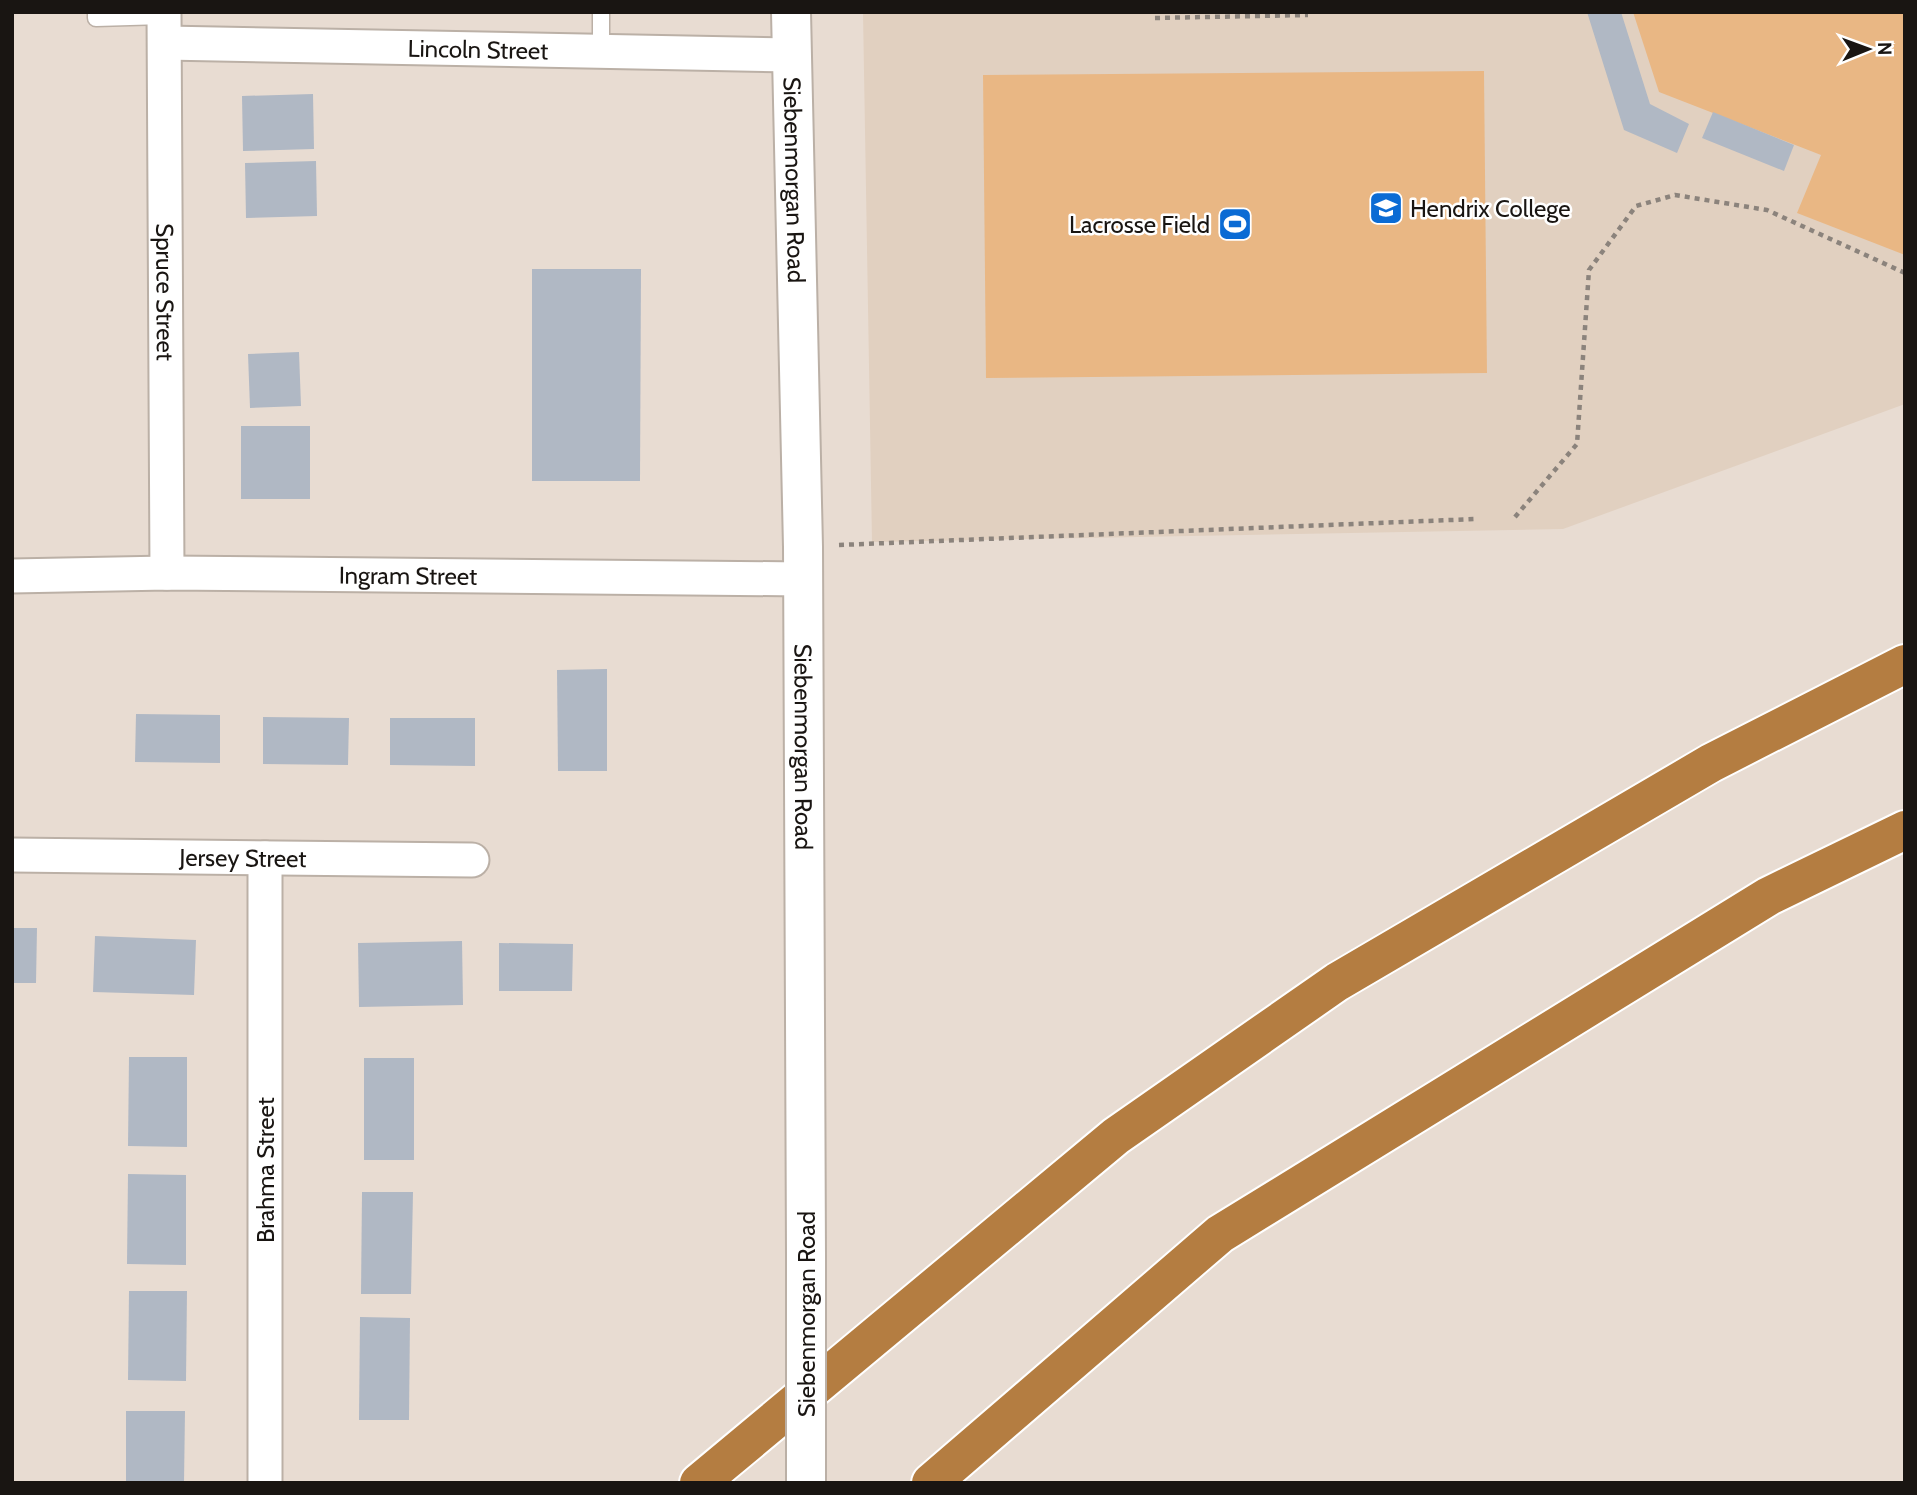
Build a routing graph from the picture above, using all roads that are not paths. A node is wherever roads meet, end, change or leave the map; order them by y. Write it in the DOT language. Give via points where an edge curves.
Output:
graph roads {
  1 [pos="96,12"];
  2 [pos="601,12"];
  3 [pos="791,12"];
  4 [pos="164,24"];
  5 [pos="601,50"];
  6 [pos="791,55"];
  7 [pos="802,563"];
  8 [pos="167,573"];
  9 [pos="12,576"];
  10 [pos="1905,664"];
  11 [pos="1905,830"];
  12 [pos="12,855"];
  13 [pos="265,858"];
  14 [pos="472,860"];
  15 [pos="265,1483"];
  16 [pos="699,1483"];
  17 [pos="806,1483"];
  18 [pos="931,1483"];
  1 -- 4 [label="lane" via="96,18"];
  2 -- 5 [label="lane"];
  3 -- 6 [label="street, Siebenmorgan Road"];
  4 -- 5 [label="street, Lincoln Street"];
  4 -- 8 [label="street, Spruce Street"];
  5 -- 6 [label="street, Lincoln Street"];
  6 -- 7 [label="street, Siebenmorgan Road"];
  7 -- 8 [label="street, Ingram Street"];
  7 -- 17 [label="street, Siebenmorgan Road, bridge"];
  8 -- 9 [label="street, Ingram Street"];
  10 -- 16 [label="highway" via="1711,763 1337,982 1116,1136"];
  11 -- 18 [label="highway" via="1769,896 1220,1234"];
  12 -- 13 [label="street, Jersey Street"];
  13 -- 14 [label="street, Jersey Street"];
  13 -- 15 [label="street, Brahma Street"];
}
